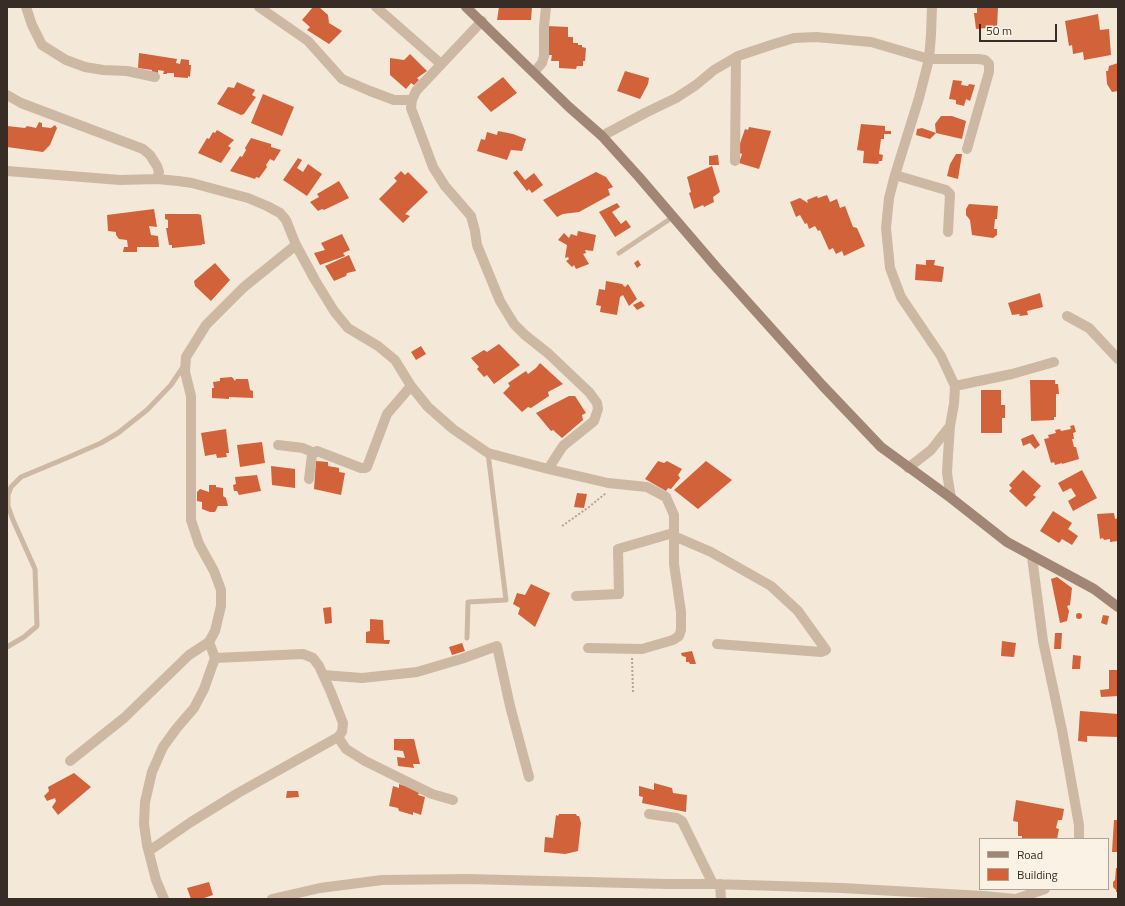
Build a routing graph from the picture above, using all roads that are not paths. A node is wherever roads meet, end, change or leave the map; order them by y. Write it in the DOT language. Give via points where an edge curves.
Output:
graph roads {
  1 [pos="26,7"];
  2 [pos="259,7"];
  3 [pos="376,7"];
  4 [pos="466,7"];
  5 [pos="546,7"];
  6 [pos="932,7"];
  7 [pos="482,21"];
  8 [pos="736,57"];
  9 [pos="929,59"];
  10 [pos="442,64"];
  11 [pos="534,72"];
  12 [pos="155,77"];
  13 [pos="7,96"];
  14 [pos="412,100"];
  15 [pos="602,136"];
  16 [pos="967,149"];
  17 [pos="735,161"];
  18 [pos="7,171"];
  19 [pos="895,175"];
  20 [pos="157,179"];
  21 [pos="673,217"];
  22 [pos="948,232"];
  23 [pos="296,245"];
  24 [pos="619,253"];
  25 [pos="1067,316"];
  26 [pos="1118,359"];
  27 [pos="1054,362"];
  28 [pos="185,365"];
  29 [pos="411,386"];
  30 [pos="955,386"];
  31 [pos="950,426"];
  32 [pos="278,445"];
  33 [pos="314,453"];
  34 [pos="488,453"];
  35 [pos="908,468"];
  36 [pos="548,469"];
  37 [pos="309,479"];
  38 [pos="951,498"];
  39 [pos="673,534"];
  40 [pos="1032,557"];
  41 [pos="576,596"];
  42 [pos="1118,607"];
  43 [pos="467,638"];
  44 [pos="209,642"];
  45 [pos="717,644"];
  46 [pos="7,647"];
  47 [pos="588,648"];
  48 [pos="215,658"];
  49 [pos="323,675"];
  50 [pos="338,737"];
  51 [pos="70,761"];
  52 [pos="529,777"];
  53 [pos="453,800"];
  54 [pos="649,814"];
  55 [pos="1079,838"];
  56 [pos="149,851"];
  57 [pos="717,884"];
  58 [pos="1043,890"];
  59 [pos="295,896"];
  60 [pos="164,899"];
  61 [pos="272,899"];
  62 [pos="721,899"];
  63 [pos="1003,899"];
  64 [pos="1016,899"];
  1 -- 12 [label="street" via="42,45 66,60 85,67 128,71"];
  2 -- 14 [label="street" via="308,41 342,79 394,100"];
  3 -- 10 [label="street"];
  4 -- 7 [label="street"];
  5 -- 11 [label="street" via="544,56 542,63"];
  6 -- 9 [label="street"];
  7 -- 10 [label="street"];
  7 -- 11 [label="street"];
  8 -- 9 [label="street" via="794,38 816,37 871,42"];
  8 -- 15 [label="street" via="676,98"];
  8 -- 17 [label="street"];
  9 -- 16 [label="street" via="978,59 989,64 989,72"];
  9 -- 19 [label="street"];
  10 -- 14 [label="street" via="416,91"];
  11 -- 15 [label="street"];
  13 -- 20 [label="street" via="143,149 157,166"];
  14 -- 36 [label="street" via="411,108 433,167 471,216 477,245 500,302 514,324 549,354 598,403 594,421 563,446"];
  15 -- 21 [label="street"];
  18 -- 20 [label="street" via="120,180"];
  19 -- 22 [label="street" via="946,190 950,194"];
  19 -- 30 [label="street" via="889,198 886,228 890,268 901,296 941,356"];
  20 -- 23 [label="street" via="192,183 248,198 267,206 280,213 286,220"];
  21 -- 24 [label="lane"];
  21 -- 35 [label="street" via="822,385 881,447"];
  23 -- 28 [label="street" via="244,287 206,325 186,357"];
  23 -- 29 [label="street" via="334,311 348,328 378,346 395,360"];
  25 -- 26 [label="street" via="1089,328"];
  27 -- 30 [label="street"];
  28 -- 44 [label="street" via="191,396 191,520 199,544 222,590 215,631"];
  28 -- 46 [label="lane" via="171,385 147,410 118,433 101,443 21,476 11,487 8,506 35,569 37,626"];
  29 -- 33 [label="street" via="387,414 367,467 361,468"];
  29 -- 34 [label="street" via="428,407 453,429"];
  30 -- 31 [label="street"];
  31 -- 35 [label="street" via="931,450"];
  31 -- 38 [label="street" via="947,473"];
  32 -- 33 [label="street" via="302,448"];
  33 -- 37 [label="street"];
  34 -- 36 [label="street"];
  34 -- 43 [label="lane" via="506,600 468,602"];
  35 -- 38 [label="street"];
  36 -- 39 [label="street" via="618,484 647,487 666,497 674,515"];
  38 -- 40 [label="street" via="1007,542"];
  39 -- 41 [label="street" via="618,549 619,594"];
  39 -- 45 [label="street" via="771,586 798,611 826,650 821,652"];
  39 -- 47 [label="street" via="674,564 681,612 679,636 642,649"];
  40 -- 42 [label="street" via="1094,589"];
  40 -- 55 [label="street" via="1043,641 1062,730 1079,825"];
  44 -- 48 [label="street"];
  44 -- 51 [label="street" via="189,654 124,718"];
  48 -- 49 [label="street" via="302,654 314,658"];
  48 -- 56 [label="street" via="194,708 164,747 152,772 145,802 144,824"];
  49 -- 50 [label="street" via="343,723 342,732"];
  49 -- 52 [label="street" via="362,678 417,672 497,646"];
  50 -- 53 [label="street" via="346,749 365,762 432,794"];
  50 -- 56 [label="street" via="238,793"];
  54 -- 57 [label="street" via="682,821"];
  56 -- 60 [label="street"];
  57 -- 59 [label="street" via="467,879 382,880 320,888"];
  57 -- 62 [label="street"];
  57 -- 63 [label="street" via="857,889"];
  58 -- 64 [label="street"];
  59 -- 61 [label="street"];
  63 -- 64 [label="street"];
}
